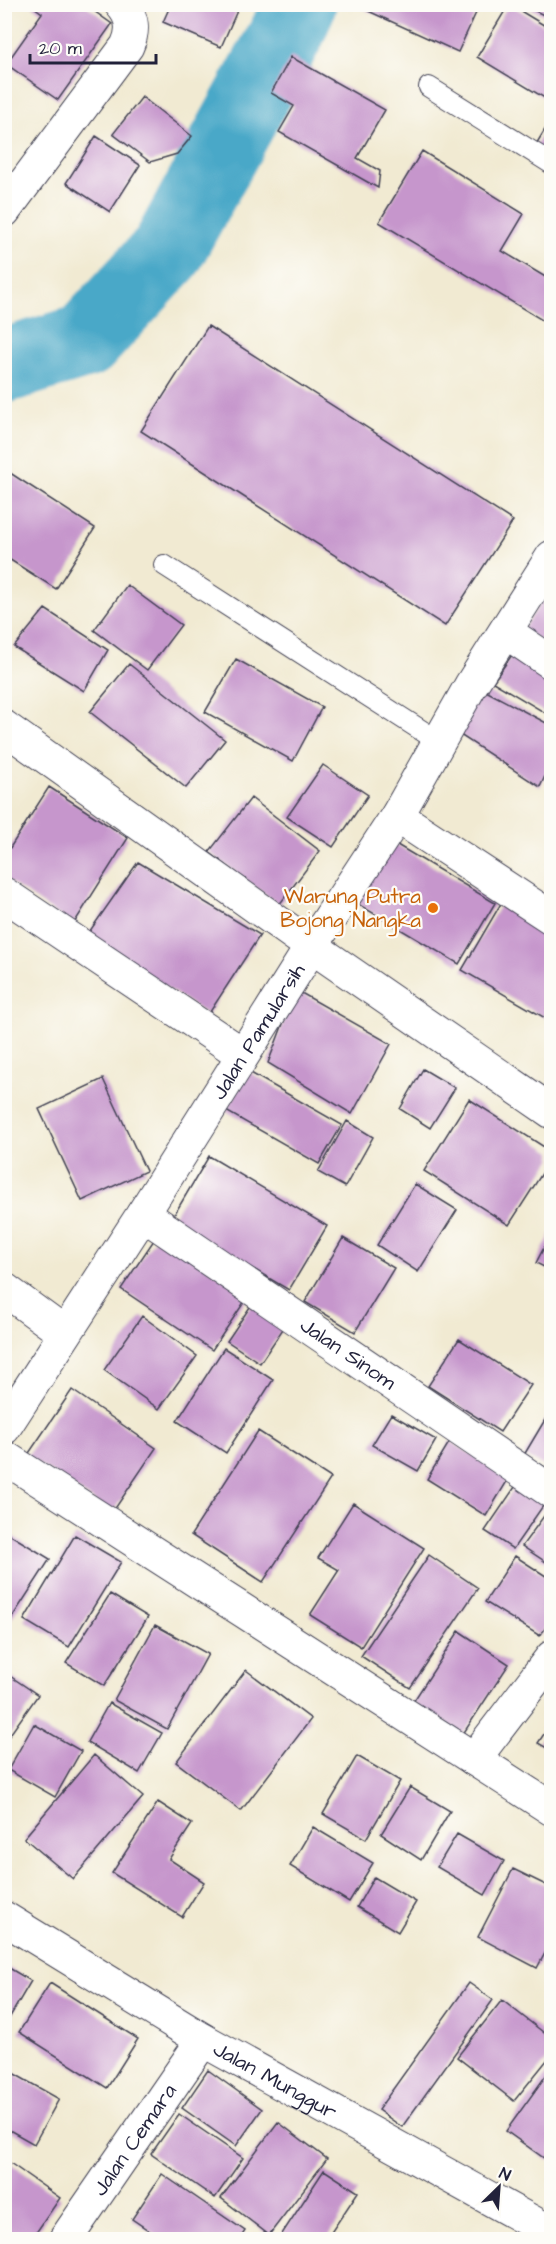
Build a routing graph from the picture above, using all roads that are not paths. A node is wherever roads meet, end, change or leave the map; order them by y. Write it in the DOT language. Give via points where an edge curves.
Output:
graph roads {
  1 [pos="121,4"];
  2 [pos="429,87"];
  3 [pos="552,164"];
  4 [pos="4,211"];
  5 [pos="552,557"];
  6 [pos="164,565"];
  7 [pos="506,632"];
  8 [pos="552,663"];
  9 [pos="4,727"];
  10 [pos="438,741"];
  11 [pos="397,816"];
  12 [pos="4,894"];
  13 [pos="552,918"];
  14 [pos="311,946"];
  15 [pos="242,1054"];
  16 [pos="552,1112"];
  17 [pos="143,1214"];
  18 [pos="4,1289"];
  19 [pos="64,1333"];
  20 [pos="4,1428"];
  21 [pos="4,1457"];
  22 [pos="552,1492"];
  23 [pos="552,1657"];
  24 [pos="474,1759"];
  25 [pos="552,1809"];
  26 [pos="4,1918"];
  27 [pos="202,2040"];
  28 [pos="552,2233"];
  29 [pos="65,2240"];
  1 -- 4 [label="street" via="131,19 127,46"];
  2 -- 3 [label="lane"];
  5 -- 7 [label="street, Jalan Pamularsih"];
  6 -- 10 [label="lane"];
  7 -- 8 [label="street"];
  7 -- 10 [label="street, Jalan Pamularsih"];
  9 -- 14 [label="street"];
  10 -- 11 [label="street, Jalan Pamularsih"];
  11 -- 13 [label="street"];
  11 -- 14 [label="street, Jalan Pamularsih"];
  12 -- 15 [label="street"];
  14 -- 15 [label="street, Jalan Pamularsih"];
  14 -- 16 [label="street"];
  15 -- 17 [label="street, Jalan Pamularsih"];
  17 -- 19 [label="street, Jalan Pamularsih"];
  17 -- 22 [label="street, Jalan Sinom"];
  18 -- 19 [label="street"];
  19 -- 20 [label="street, Jalan Pamularsih"];
  21 -- 24 [label="street"];
  23 -- 24 [label="street"];
  24 -- 25 [label="street"];
  26 -- 27 [label="street, Jalan Munggur"];
  27 -- 28 [label="street, Jalan Munggur"];
  27 -- 29 [label="street, Jalan Cemara"];
}
